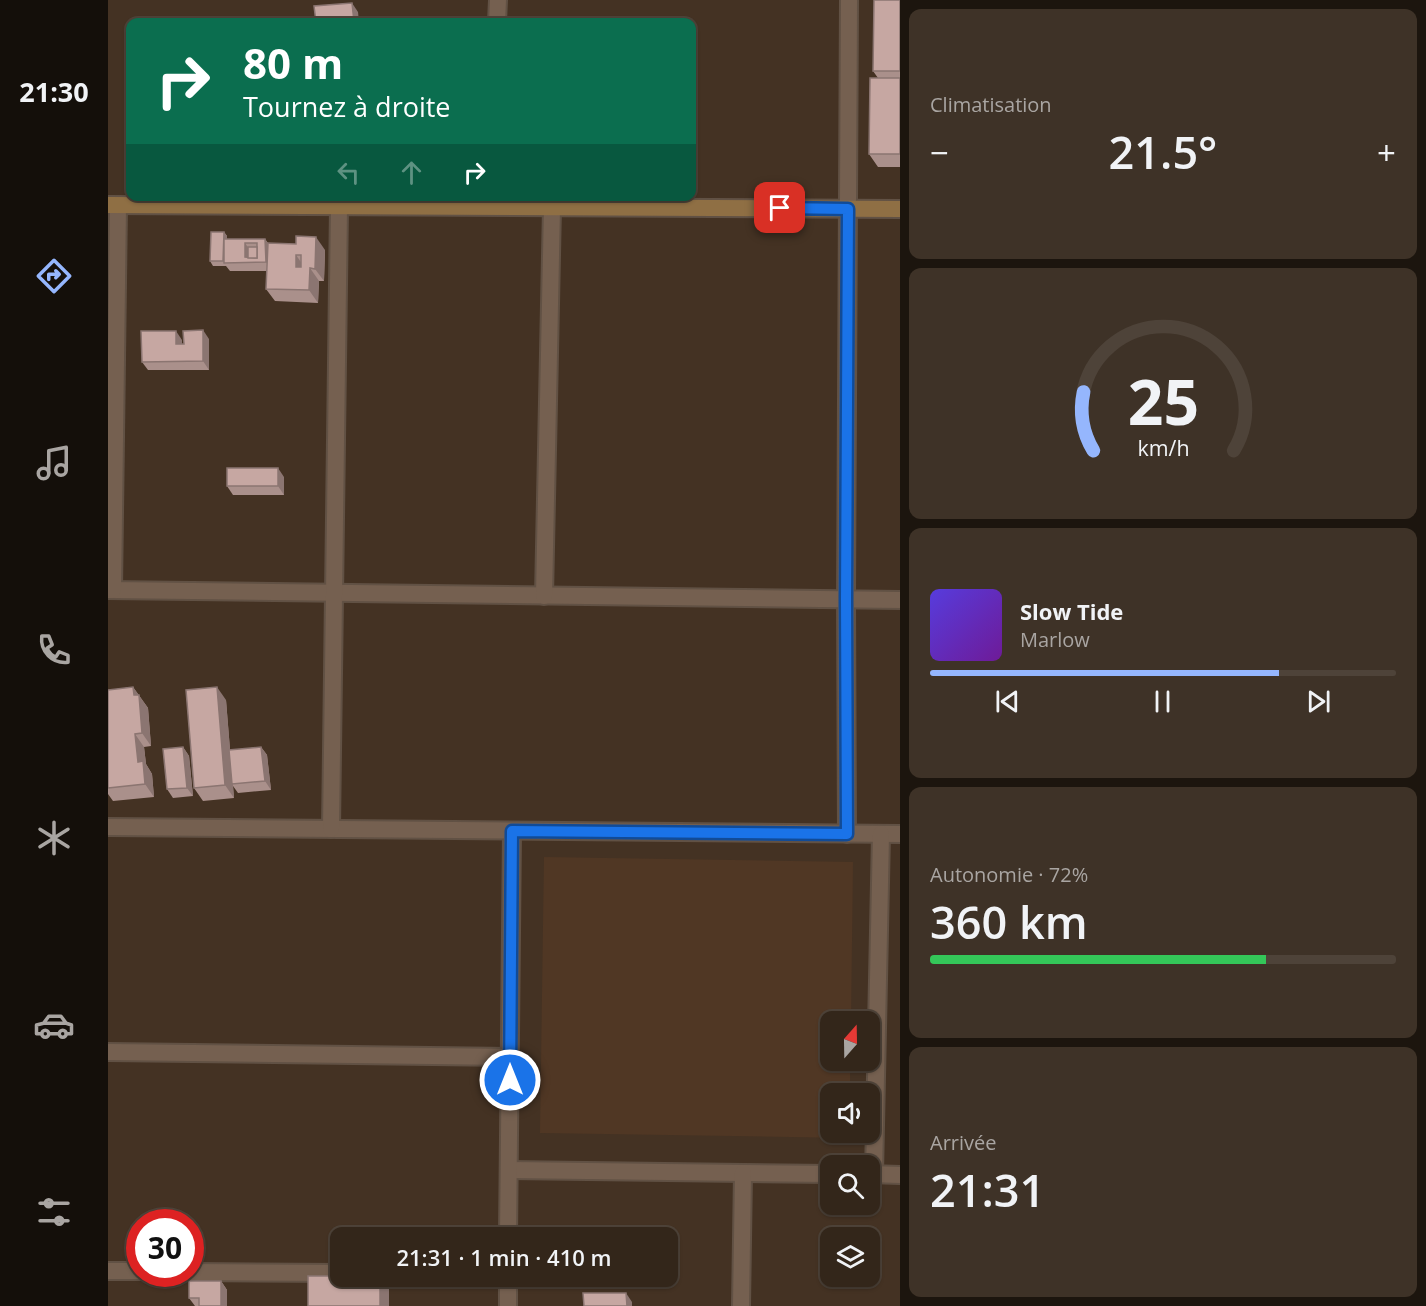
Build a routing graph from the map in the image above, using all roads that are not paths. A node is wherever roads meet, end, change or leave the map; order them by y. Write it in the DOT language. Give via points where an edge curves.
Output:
graph roads {
  1 [pos="498,0"];
  2 [pos="849,0"];
  3 [pos="497,18"];
  4 [pos="494,202"];
  5 [pos="113,205"];
  6 [pos="339,207"];
  7 [pos="552,207"];
  8 [pos="848,209"];
  9 [pos="900,209"];
  10 [pos="112,450"];
  11 [pos="111,590"];
  12 [pos="333,593"];
  13 [pos="544,596"];
  14 [pos="846,599"];
  15 [pos="900,600"];
  16 [pos="108,827"];
  17 [pos="332,829"];
  18 [pos="512,831"];
  19 [pos="847,834"];
  20 [pos="881,834"];
  21 [pos="900,834"];
  22 [pos="108,1052"];
  23 [pos="510,1057"];
  24 [pos="873,1155"];
  25 [pos="509,1170"];
  26 [pos="743,1173"];
  27 [pos="820,1174"];
  28 [pos="880,1174"];
  29 [pos="900,1175"];
  30 [pos="508,1227"];
  31 [pos="108,1271"];
  32 [pos="126,1271"];
  33 [pos="204,1272"];
  34 [pos="330,1273"];
  35 [pos="508,1287"];
  36 [pos="508,1306"];
  37 [pos="741,1306"];
  1 -- 3 [label="street"];
  2 -- 8 [label="street"];
  4 -- 6 [label="main road"];
  4 -- 7 [label="main road"];
  5 -- 6 [label="main road"];
  5 -- 10 [label="street"];
  6 -- 12 [label="street"];
  7 -- 8 [label="main road"];
  7 -- 13 [label="street"];
  8 -- 9 [label="main road"];
  8 -- 14 [label="street"];
  10 -- 11 [label="street"];
  11 -- 12 [label="street"];
  12 -- 13 [label="street"];
  12 -- 17 [label="street"];
  13 -- 14 [label="street"];
  14 -- 15 [label="street"];
  14 -- 19 [label="street"];
  16 -- 17 [label="street"];
  17 -- 18 [label="street"];
  18 -- 19 [label="street"];
  18 -- 23 [label="street"];
  19 -- 20 [label="street"];
  20 -- 21 [label="street"];
  20 -- 24 [label="street"];
  22 -- 23 [label="street"];
  23 -- 25 [label="street"];
  25 -- 26 [label="street"];
  25 -- 30 [label="street"];
  26 -- 27 [label="street"];
  26 -- 37 [label="street"];
  28 -- 29 [label="street"];
  31 -- 32 [label="street"];
  33 -- 34 [label="street"];
  35 -- 36 [label="street"];
}
